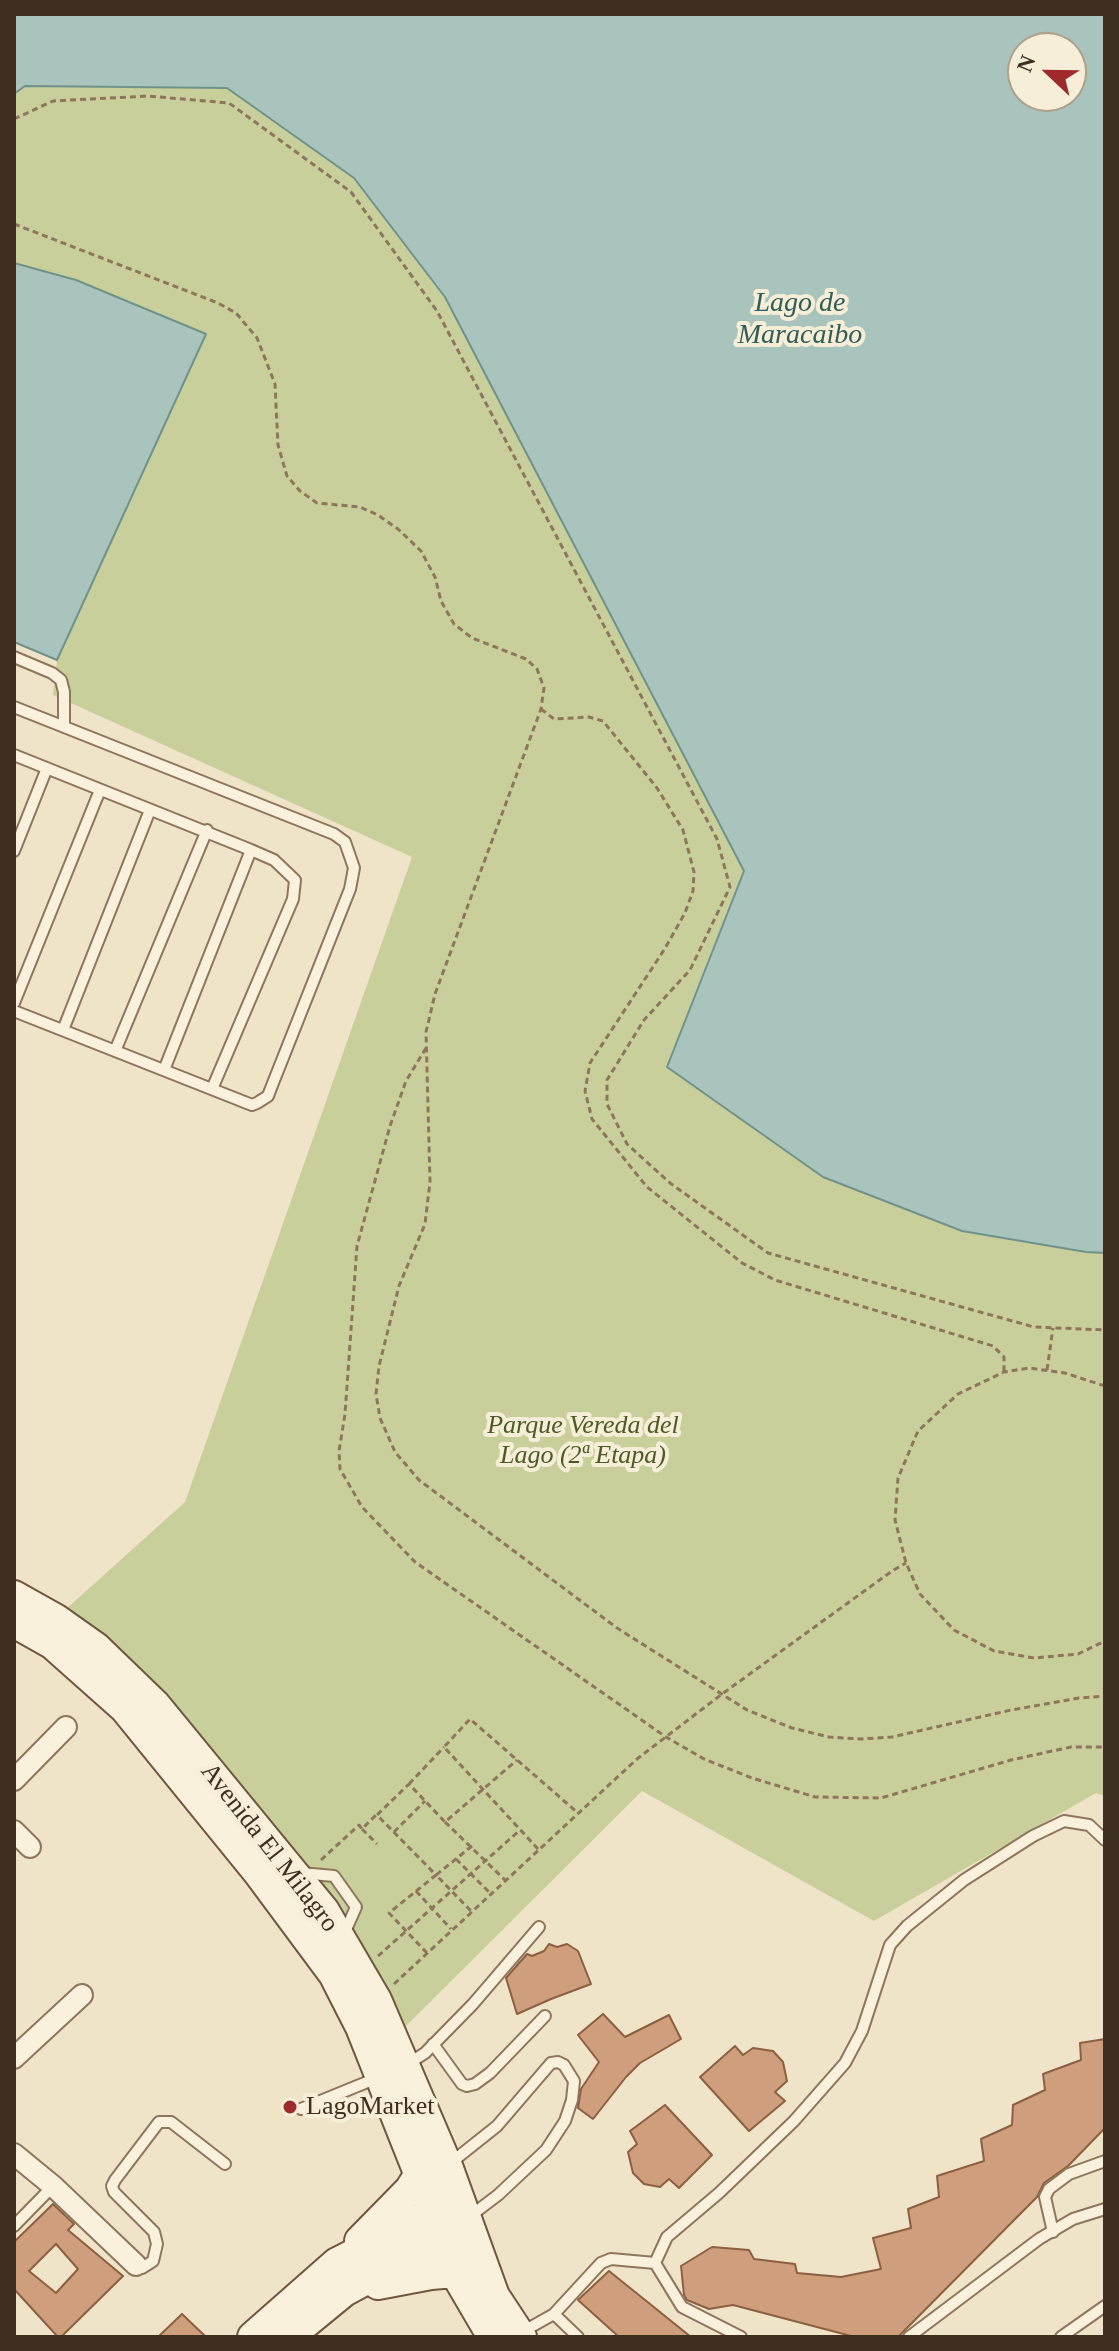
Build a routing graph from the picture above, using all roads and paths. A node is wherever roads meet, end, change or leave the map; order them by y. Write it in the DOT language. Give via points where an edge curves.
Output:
graph roads {
  1 [pos="14,119"];
  2 [pos="14,224"];
  3 [pos="14,657"];
  4 [pos="14,707"];
  5 [pos="541,709"];
  6 [pos="64,727"];
  7 [pos="14,755"];
  8 [pos="47,768"];
  9 [pos="100,790"];
  10 [pos="150,810"];
  11 [pos="207,830"];
  12 [pos="251,850"];
  13 [pos="14,851"];
  14 [pos="14,1003"];
  15 [pos="14,1011"];
  16 [pos="63,1030"];
  17 [pos="427,1046"];
  18 [pos="115,1051"];
  19 [pos="164,1070"];
  20 [pos="212,1089"];
  21 [pos="1053,1328"];
  22 [pos="1105,1330"];
  23 [pos="1047,1370"];
  24 [pos="1004,1372"];
  25 [pos="1105,1386"];
  26 [pos="906,1563"];
  27 [pos="14,1596"];
  28 [pos="14,1622"];
  29 [pos="1105,1641"];
  30 [pos="722,1694"];
  31 [pos="1105,1696"];
  32 [pos="66,1727"];
  33 [pos="666,1737"];
  34 [pos="444,1747"];
  35 [pos="1105,1747"];
  36 [pos="517,1760"];
  37 [pos="14,1780"];
  38 [pos="409,1784"];
  39 [pos="483,1790"];
  40 [pos="425,1801"];
  41 [pos="578,1813"];
  42 [pos="377,1815"];
  43 [pos="445,1822"];
  44 [pos="362,1829"];
  45 [pos="520,1830"];
  46 [pos="14,1831"];
  47 [pos="394,1832"];
  48 [pos="1105,1840"];
  49 [pos="377,1844"];
  50 [pos="472,1846"];
  51 [pos="30,1847"];
  52 [pos="539,1850"];
  53 [pos="456,1859"];
  54 [pos="486,1861"];
  55 [pos="299,1872"];
  56 [pos="471,1874"];
  57 [pos="436,1875"];
  58 [pos="505,1880"];
  59 [pos="416,1891"];
  60 [pos="452,1892"];
  61 [pos="491,1894"];
  62 [pos="432,1908"];
  63 [pos="472,1912"];
  64 [pos="539,1927"];
  65 [pos="452,1930"];
  66 [pos="406,1932"];
  67 [pos="427,1953"];
  68 [pos="359,1971"];
  69 [pos="82,1995"];
  70 [pos="376,2000"];
  71 [pos="545,2016"];
  72 [pos="433,2044"];
  73 [pos="14,2058"];
  74 [pos="392,2072"];
  75 [pos="301,2109"];
  76 [pos="14,2154"];
  77 [pos="1105,2161"];
  78 [pos="225,2164"];
  79 [pos="433,2170"];
  80 [pos="53,2186"];
  81 [pos="1105,2209"];
  82 [pos="451,2218"];
  83 [pos="14,2226"];
  84 [pos="1053,2232"];
  85 [pos="655,2263"];
  86 [pos="136,2265"];
  87 [pos="455,2272"];
  88 [pos="341,2277"];
  89 [pos="1105,2306"];
  90 [pos="554,2314"];
  91 [pos="292,2336"];
  92 [pos="511,2336"];
  93 [pos="253,2337"];
  94 [pos="578,2337"];
  95 [pos="741,2337"];
  96 [pos="909,2337"];
  97 [pos="1061,2337"];
  1 -- 21 [label="path" via="53,101 148,96 229,103 351,192 437,311 717,839 730,887 690,970 644,1020 607,1080 607,1104 627,1144 670,1183 768,1253"];
  2 -- 5 [label="path" via="236,313 257,338 275,384 278,445 287,476 317,503 360,507 398,529 421,551 454,624 537,669 544,688"];
  3 -- 6 [label="lane" via="61,680"];
  4 -- 6 [label="lane"];
  5 -- 17 [label="path" via="435,994"];
  5 -- 24 [label="path" via="554,719 603,721 683,830 694,872 685,913 590,1063 585,1091 592,1119 647,1187 742,1263 775,1280 993,1346 1004,1357"];
  6 -- 20 [label="lane" via="334,834 351,855 350,889 268,1096 252,1105"];
  7 -- 8 [label="lane"];
  8 -- 9 [label="lane"];
  8 -- 13 [label="lane"];
  9 -- 10 [label="lane"];
  9 -- 14 [label="lane"];
  10 -- 11 [label="lane"];
  10 -- 16 [label="lane"];
  11 -- 12 [label="lane"];
  11 -- 18 [label="lane"];
  12 -- 19 [label="lane"];
  12 -- 20 [label="lane" via="274,860 295,880 293,899"];
  15 -- 16 [label="lane"];
  16 -- 18 [label="lane"];
  17 -- 30 [label="path" via="430,1182 425,1224 399,1286 376,1394 395,1452 419,1480 617,1628"];
  17 -- 33 [label="path" via="406,1081 390,1126 357,1246 340,1469 362,1507 415,1562"];
  18 -- 19 [label="lane"];
  19 -- 20 [label="lane"];
  21 -- 22 [label="path"];
  21 -- 23 [label="path"];
  23 -- 24 [label="path"];
  23 -- 25 [label="path"];
  24 -- 26 [label="path" via="958,1394 918,1431 898,1478 895,1520"];
  26 -- 29 [label="path" via="920,1594 954,1630 994,1651 1034,1658 1078,1654"];
  26 -- 30 [label="path"];
  27 -- 55 [label="main road, Avenida El Milagro" via="96,1648 155,1705"];
  28 -- 74 [label="main road, Avenida El Milagro" via="53,1644 125,1708 334,1974"];
  30 -- 31 [label="path" via="792,1728 861,1739"];
  30 -- 33 [label="path"];
  32 -- 37 [label="street"];
  33 -- 35 [label="path" via="704,1759 815,1797 881,1798 1011,1760 1071,1747"];
  33 -- 41 [label="path"];
  34 -- 36 [label="path" via="470,1719"];
  34 -- 38 [label="path"];
  34 -- 39 [label="path"];
  36 -- 39 [label="path"];
  36 -- 41 [label="path"];
  38 -- 40 [label="path"];
  38 -- 42 [label="path"];
  39 -- 43 [label="path"];
  39 -- 45 [label="path"];
  40 -- 43 [label="path"];
  40 -- 47 [label="path"];
  41 -- 52 [label="path"];
  42 -- 44 [label="path"];
  42 -- 47 [label="path"];
  43 -- 50 [label="path"];
  44 -- 49 [label="path"];
  44 -- 55 [label="path" via="359,1825"];
  45 -- 52 [label="path"];
  45 -- 54 [label="path"];
  46 -- 51 [label="street"];
  47 -- 57 [label="path"];
  48 -- 85 [label="lane" via="1089,1825 1064,1821 964,1880 907,1926 890,1945 862,2031 845,2063 794,2121 667,2237"];
  50 -- 53 [label="path"];
  50 -- 54 [label="path"];
  52 -- 58 [label="path"];
  53 -- 56 [label="path"];
  53 -- 57 [label="path"];
  54 -- 56 [label="path"];
  54 -- 58 [label="path"];
  55 -- 68 [label="main road, Avenida El Milagro"];
  56 -- 60 [label="path"];
  56 -- 61 [label="path"];
  57 -- 59 [label="path"];
  57 -- 60 [label="path"];
  58 -- 61 [label="path"];
  59 -- 62 [label="path"];
  59 -- 66 [label="path" via="389,1913"];
  60 -- 62 [label="path"];
  60 -- 63 [label="path"];
  61 -- 63 [label="path"];
  62 -- 65 [label="path"];
  62 -- 66 [label="path"];
  63 -- 65 [label="path"];
  64 -- 72 [label="lane"];
  65 -- 67 [label="path"];
  66 -- 67 [label="path"];
  66 -- 68 [label="path"];
  67 -- 70 [label="path"];
  68 -- 70 [label="main road, Avenida El Milagro"];
  69 -- 73 [label="street"];
  70 -- 74 [label="main road, Avenida El Milagro"];
  71 -- 72 [label="lane" via="490,2073 467,2086"];
  72 -- 74 [label="lane"];
  74 -- 75 [label="lane"];
  74 -- 79 [label="main road, Avenida El Milagro"];
  76 -- 80 [label="street"];
  77 -- 84 [label="lane" via="1069,2174 1049,2189 1045,2197"];
  78 -- 86 [label="lane" via="171,2122 159,2122 112,2186 154,2232 153,2261 142,2268"];
  79 -- 82 [label="main road, Avenida El Milagro"];
  79 -- 82 [label="lane" via="497,2126 551,2063 564,2065 574,2081 572,2100 546,2150 498,2195"];
  79 -- 88 [label="main road" via="410,2190"];
  80 -- 83 [label="lane"];
  80 -- 86 [label="street"];
  81 -- 84 [label="lane"];
  82 -- 87 [label="main road, Avenida El Milagro"];
  82 -- 88 [label="main road"];
  82 -- 92 [label="main road, Avenida El Milagro"];
  84 -- 96 [label="lane"];
  85 -- 90 [label="lane" via="601,2263"];
  85 -- 95 [label="lane" via="682,2307"];
  87 -- 88 [label="main road"];
  87 -- 92 [label="main road, Avenida El Milagro"];
  88 -- 91 [label="main road"];
  88 -- 93 [label="main road"];
  89 -- 97 [label="lane"];
  90 -- 92 [label="lane"];
  90 -- 94 [label="lane"];
}
